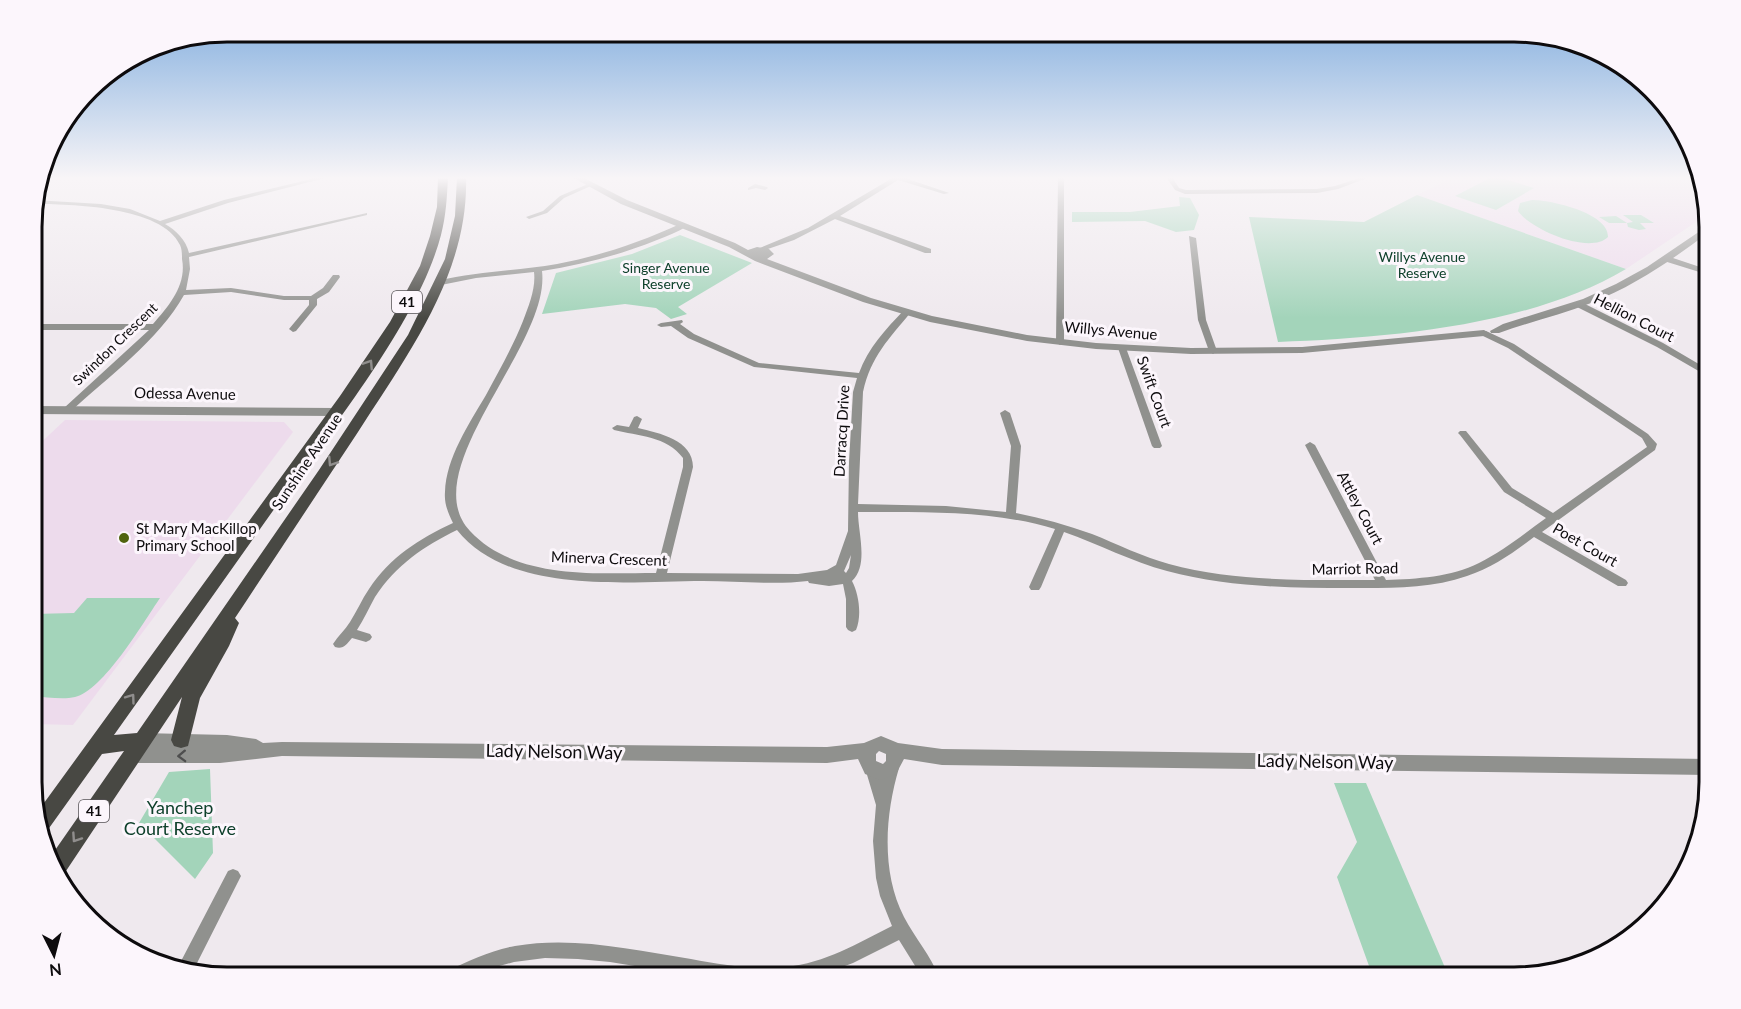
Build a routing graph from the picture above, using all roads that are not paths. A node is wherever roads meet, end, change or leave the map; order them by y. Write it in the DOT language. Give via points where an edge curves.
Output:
graph roads {
  1 [pos="162,224"];
  2 [pos="326,224"];
  3 [pos="437,224"];
  4 [pos="459,224"];
  5 [pos="677,224"];
  6 [pos="817,224"];
  7 [pos="855,224"];
  8 [pos="1061,224"];
  9 [pos="682,226"];
  10 [pos="1699,235"];
  11 [pos="1192,238"];
  12 [pos="780,243"];
  13 [pos="928,251"];
  14 [pos="756,254"];
  15 [pos="188,255"];
  16 [pos="769,255"];
  17 [pos="1667,259"];
  18 [pos="786,268"];
  19 [pos="538,269"];
  20 [pos="1699,270"];
  21 [pos="345,273"];
  22 [pos="443,279"];
  23 [pos="181,293"];
  24 [pos="313,298"];
  25 [pos="1578,304"];
  26 [pos="907,312"];
  27 [pos="661,325"];
  28 [pos="42,327"];
  29 [pos="154,327"];
  30 [pos="293,329"];
  31 [pos="391,330"];
  32 [pos="1486,330"];
  33 [pos="1060,342"];
  34 [pos="1122,348"];
  35 [pos="1213,351"];
  36 [pos="1699,368"];
  37 [pos="861,376"];
  38 [pos="42,410"];
  39 [pos="67,410"];
  40 [pos="336,412"];
  41 [pos="364,413"];
  42 [pos="1005,413"];
  43 [pos="637,419"];
  44 [pos="617,428"];
  45 [pos="632,430"];
  46 [pos="1463,433"];
  47 [pos="1310,445"];
  48 [pos="1157,446"];
  49 [pos="853,508"];
  50 [pos="1011,516"];
  51 [pos="1553,518"];
  52 [pos="458,525"];
  53 [pos="1061,528"];
  54 [pos="1533,532"];
  55 [pos="842,574"];
  56 [pos="661,576"];
  57 [pos="1622,583"];
  58 [pos="1383,584"];
  59 [pos="1035,587"];
  60 [pos="242,593"];
  61 [pos="852,627"];
  62 [pos="350,633"];
  63 [pos="366,637"];
  64 [pos="339,644"];
  65 [pos="182,740"];
  66 [pos="95,748"];
  67 [pos="137,748"];
  68 [pos="282,749"];
  69 [pos="892,761"];
  70 [pos="870,762"];
  71 [pos="1699,767"];
  72 [pos="882,803"];
  73 [pos="46,816"];
  74 [pos="60,861"];
  75 [pos="233,876"];
  76 [pos="902,930"];
  77 [pos="188,963"];
  78 [pos="474,967"];
  79 [pos="686,967"];
  80 [pos="822,967"];
  81 [pos="925,967"];
  1 -- 15 [label="street" via="182,241"];
  2 -- 15 [label="street"];
  3 -- 31 [label="main road, Sunshine Avenue / 41" via="411,295"];
  4 -- 22 [label="main road, Sunshine Avenue / 41"];
  5 -- 9 [label="street, Willys Avenue"];
  6 -- 12 [label="street"];
  7 -- 13 [label="street"];
  8 -- 33 [label="street"];
  9 -- 14 [label="street, Willys Avenue"];
  9 -- 19 [label="street" via="624,249"];
  10 -- 17 [label="street, Willys Avenue"];
  11 -- 35 [label="street" via="1202,320"];
  12 -- 14 [label="street"];
  12 -- 16 [label="street"];
  14 -- 16 [label="street"];
  14 -- 18 [label="street, Willys Avenue"];
  15 -- 23 [label="street, Swindon Crescent"];
  16 -- 18 [label="street, Willys Avenue"];
  17 -- 20 [label="street"];
  17 -- 25 [label="street, Willys Avenue" via="1635,279"];
  18 -- 26 [label="street, Willys Avenue"];
  19 -- 22 [label="street"];
  19 -- 52 [label="street" via="540,282 520,336 453,471 450,502"];
  21 -- 24 [label="street" via="332,277 326,290"];
  22 -- 31 [label="main road" via="426,281"];
  22 -- 41 [label="main road, Sunshine Avenue / 41" via="414,335"];
  23 -- 24 [label="street" via="231,290"];
  23 -- 29 [label="street, Swindon Crescent"];
  24 -- 30 [label="street"];
  25 -- 32 [label="street, Willys Avenue"];
  25 -- 36 [label="street, Hellion Court"];
  26 -- 33 [label="street, Willys Avenue" via="987,331"];
  26 -- 37 [label="street, Darracq Drive" via="870,355"];
  27 -- 37 [label="street" via="678,322 691,336 757,365"];
  28 -- 29 [label="street"];
  29 -- 39 [label="street, Swindon Crescent"];
  40 -- 31 [label="main road, Sunshine Avenue / 41, one-way"];
  32 -- 35 [label="street, Willys Avenue" via="1332,348"];
  32 -- 51 [label="street, Marriot Road" via="1652,444 1652,448"];
  33 -- 34 [label="street, Willys Avenue"];
  34 -- 35 [label="street, Willys Avenue"];
  34 -- 48 [label="street, Swift Court"];
  37 -- 49 [label="street, Darracq Drive"];
  38 -- 39 [label="street, Odessa Avenue"];
  39 -- 40 [label="street, Odessa Avenue"];
  40 -- 41 [label="main road"];
  66 -- 40 [label="main road, Sunshine Avenue / 41, one-way"];
  41 -- 60 [label="main road, Sunshine Avenue / 41, one-way"];
  42 -- 50 [label="street" via="1016,446"];
  43 -- 45 [label="street"];
  44 -- 45 [label="street"];
  45 -- 56 [label="street" via="676,445 688,458"];
  46 -- 51 [label="street" via="1508,490"];
  47 -- 58 [label="street, Attley Court"];
  49 -- 50 [label="street, Marriot Road" via="957,509"];
  49 -- 55 [label="street, Darracq Drive" via="855,566 853,572"];
  50 -- 53 [label="street, Marriot Road"];
  51 -- 54 [label="street, Marriot Road"];
  52 -- 56 [label="street, Minerva Crescent" via="478,545 528,568 574,575"];
  52 -- 62 [label="street" via="411,549 392,566"];
  53 -- 58 [label="street, Marriot Road" via="1167,567 1222,579 1272,584"];
  53 -- 59 [label="street"];
  54 -- 57 [label="street, Poet Court"];
  54 -- 58 [label="street, Marriot Road" via="1475,570 1440,579"];
  55 -- 56 [label="street, Minerva Crescent" via="830,582"];
  55 -- 61 [label="street, Darracq Drive" via="852,595"];
  60 -- 65 [label="main road" via="220,646 191,697"];
  60 -- 67 [label="main road, Sunshine Avenue / 41"];
  62 -- 63 [label="street"];
  62 -- 64 [label="street"];
  65 -- 67 [label="street, Lady Nelson Way"];
  65 -- 68 [label="street, Lady Nelson Way"];
  66 -- 67 [label="main road"];
  66 -- 73 [label="main road, Sunshine Avenue / 41"];
  68 -- 67 [label="street, Lady Nelson Way, one-way" via="220,754"];
  67 -- 74 [label="main road, Sunshine Avenue / 41, one-way"];
  68 -- 70 [label="street, Lady Nelson Way" via="826,755"];
  69 -- 70 [label="street" via="882,771"];
  69 -- 70 [label="street" via="880,744"];
  69 -- 71 [label="street, Lady Nelson Way" via="942,757"];
  69 -- 72 [label="street"];
  70 -- 72 [label="street"];
  72 -- 76 [label="street" via="884,878"];
  75 -- 77 [label="street"];
  76 -- 80 [label="street"];
  76 -- 81 [label="street"];
  78 -- 79 [label="street" via="517,952 552,948"];
}
